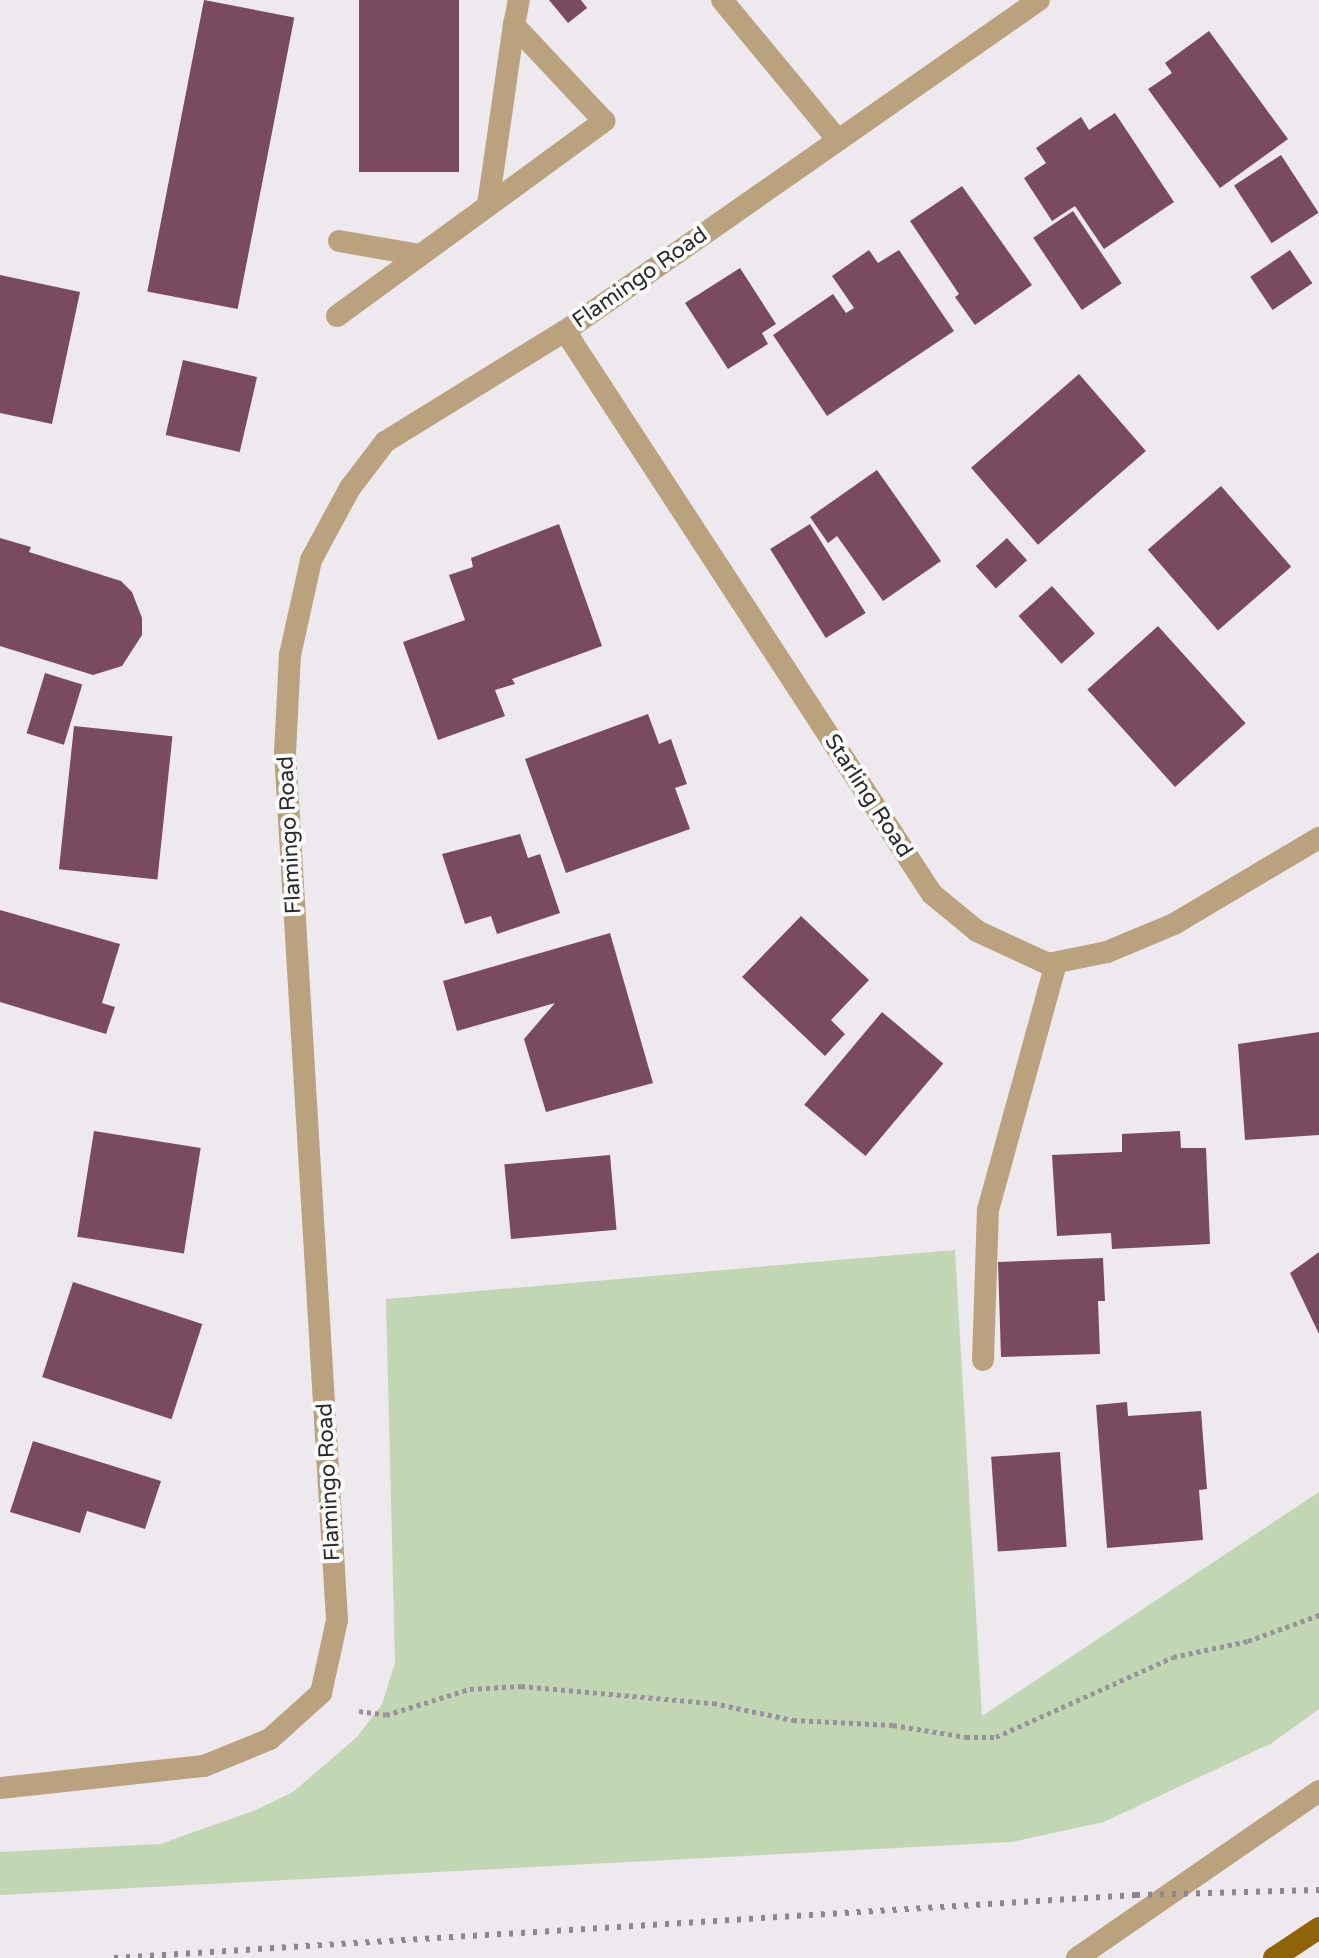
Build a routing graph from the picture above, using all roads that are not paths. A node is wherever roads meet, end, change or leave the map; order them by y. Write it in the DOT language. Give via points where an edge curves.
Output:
graph roads {
  1 [pos="519,0"];
  2 [pos="722,0"];
  3 [pos="1039,0"];
  4 [pos="514,25"];
  5 [pos="838,140"];
  6 [pos="488,205"];
  7 [pos="339,241"];
  8 [pos="419,255"];
  9 [pos="337,316"];
  10 [pos="565,331"];
  11 [pos="1319,838"];
  12 [pos="1056,963"];
  13 [pos="983,1360"];
  14 [pos="0,1788"];
  15 [pos="1319,1791"];
  16 [pos="1319,1928"];
  17 [pos="1282,1952"];
  18 [pos="1077,1958"];
  1 -- 4 [label="street"];
  2 -- 5 [label="street"];
  3 -- 5 [label="street, Flamingo Road"];
  4 -- 6 [label="street"];
  4 -- 6 [label="street" via="604,121"];
  5 -- 10 [label="street, Flamingo Road"];
  6 -- 8 [label="street"];
  7 -- 8 [label="street"];
  8 -- 9 [label="street"];
  10 -- 12 [label="street, Starling Road" via="932,894 977,931"];
  10 -- 14 [label="street, Flamingo Road" via="385,442 350,488 311,560 290,655 285,753 337,1620 321,1693 270,1739 204,1766"];
  11 -- 12 [label="street" via="1174,924 1107,952"];
  12 -- 13 [label="street" via="988,1210"];
  15 -- 18 [label="street"];
  16 -- 17 [label="main road"];
}
